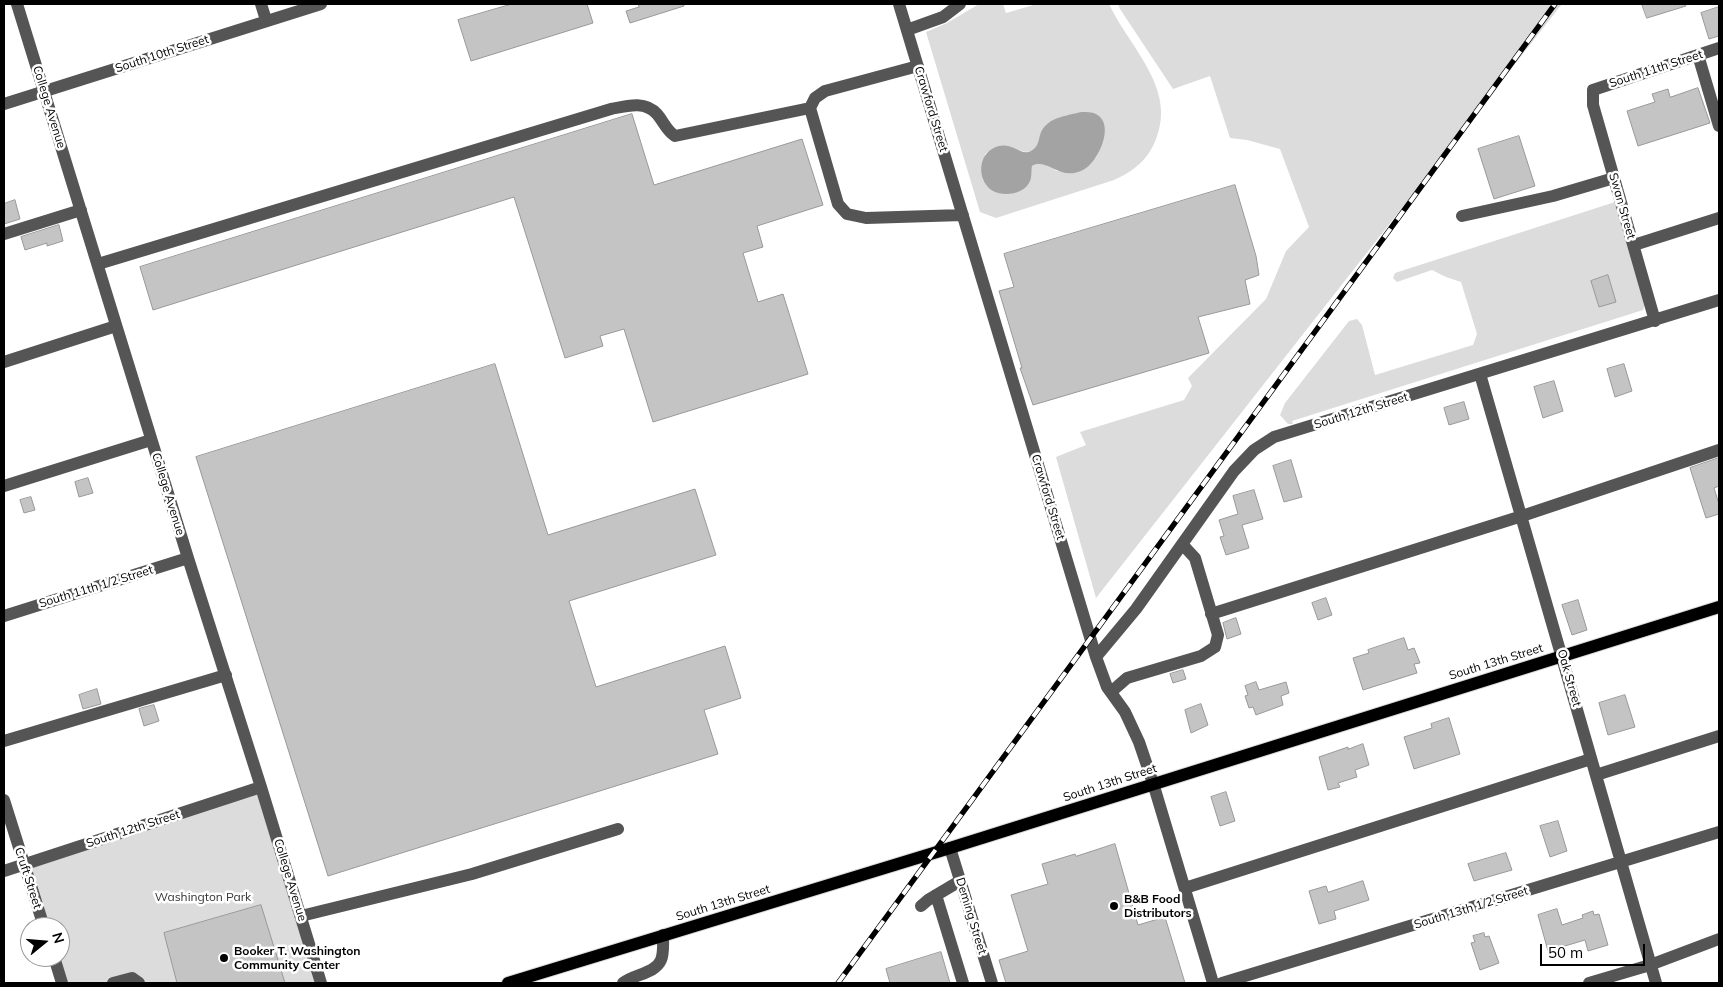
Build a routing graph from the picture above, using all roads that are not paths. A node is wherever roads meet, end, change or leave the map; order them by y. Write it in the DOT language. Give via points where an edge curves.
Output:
graph roads {
  1 [pos="16,4"];
  2 [pos="260,4"];
  3 [pos="320,4"];
  4 [pos="899,4"];
  5 [pos="960,4"];
  6 [pos="266,20"];
  7 [pos="907,30"];
  8 [pos="1719,48"];
  9 [pos="1698,55"];
  10 [pos="918,66"];
  11 [pos="1593,90"];
  12 [pos="45,91"];
  13 [pos="4,104"];
  14 [pos="810,108"];
  15 [pos="1719,126"];
  16 [pos="1614,178"];
  17 [pos="81,210"];
  18 [pos="963,215"];
  19 [pos="1462,216"];
  20 [pos="1719,218"];
  21 [pos="4,234"];
  22 [pos="1634,245"];
  23 [pos="98,264"];
  24 [pos="1719,300"];
  25 [pos="1656,321"];
  26 [pos="116,326"];
  27 [pos="4,362"];
  28 [pos="1480,374"];
  29 [pos="151,440"];
  30 [pos="1719,450"];
  31 [pos="4,486"];
  32 [pos="1522,516"];
  33 [pos="1182,544"];
  34 [pos="188,558"];
  35 [pos="1719,607"];
  36 [pos="1211,614"];
  37 [pos="4,616"];
  38 [pos="1563,656"];
  39 [pos="1096,657"];
  40 [pos="226,675"];
  41 [pos="1111,692"];
  42 [pos="1719,736"];
  43 [pos="4,741"];
  44 [pos="1591,759"];
  45 [pos="1596,776"];
  46 [pos="1153,783"];
  47 [pos="261,787"];
  48 [pos="4,800"];
  49 [pos="618,829"];
  50 [pos="1719,832"];
  51 [pos="950,848"];
  52 [pos="1620,863"];
  53 [pos="24,865"];
  54 [pos="4,871"];
  55 [pos="960,880"];
  56 [pos="1185,888"];
  57 [pos="936,894"];
  58 [pos="921,906"];
  59 [pos="300,916"];
  60 [pos="41,917"];
  61 [pos="663,935"];
  62 [pos="1719,939"];
  63 [pos="1650,965"];
  64 [pos="57,967"];
  65 [pos="62,983"];
  66 [pos="113,983"];
  67 [pos="139,983"];
  68 [pos="321,983"];
  69 [pos="508,983"];
  70 [pos="623,983"];
  71 [pos="963,983"];
  72 [pos="992,983"];
  73 [pos="1213,983"];
  74 [pos="1222,983"];
  75 [pos="1589,983"];
  76 [pos="1656,983"];
  1 -- 12 [label="street, College Avenue"];
  2 -- 6 [label="street"];
  3 -- 6 [label="street, South 10th Street"];
  4 -- 7 [label="street, Crawford Street"];
  5 -- 7 [label="street" via="943,17"];
  6 -- 12 [label="street, South 10th Street"];
  7 -- 10 [label="street, Crawford Street"];
  8 -- 9 [label="street, South 11th Street"];
  9 -- 11 [label="street, South 11th Street"];
  9 -- 15 [label="street"];
  10 -- 14 [label="street" via="825,91 815,98"];
  10 -- 18 [label="street, Crawford Street"];
  11 -- 16 [label="street, Swan Street" via="1594,105"];
  12 -- 13 [label="street, South 10th Street"];
  12 -- 17 [label="street, College Avenue"];
  14 -- 18 [label="street" via="838,204 847,214 866,218"];
  14 -- 23 [label="street" via="675,136 648,107 634,104 611,109"];
  16 -- 19 [label="street" via="1553,196"];
  16 -- 22 [label="street, Swan Street"];
  17 -- 21 [label="street"];
  17 -- 23 [label="street, College Avenue"];
  18 -- 39 [label="street, Crawford Street"];
  20 -- 22 [label="street"];
  22 -- 25 [label="street, Swan Street"];
  23 -- 26 [label="street, College Avenue"];
  24 -- 25 [label="street, South 12th Street"];
  25 -- 28 [label="street, South 12th Street"];
  26 -- 27 [label="street"];
  26 -- 29 [label="street, College Avenue"];
  28 -- 32 [label="street, Oak Street"];
  28 -- 33 [label="street, South 12th Street" via="1274,437 1254,450 1234,471"];
  29 -- 31 [label="street"];
  29 -- 34 [label="street, College Avenue"];
  30 -- 32 [label="street"];
  32 -- 36 [label="street"];
  32 -- 38 [label="street, Oak Street"];
  33 -- 36 [label="street" via="1195,558"];
  33 -- 39 [label="street, South 12th Street" via="1136,609"];
  34 -- 37 [label="street, South 11th 1/2 Street"];
  34 -- 40 [label="street, College Avenue"];
  35 -- 38 [label="main road, South 13th Street"];
  36 -- 41 [label="street" via="1218,634 1215,647 1201,656 1127,678"];
  38 -- 44 [label="street, Oak Street"];
  38 -- 46 [label="main road, South 13th Street"];
  39 -- 41 [label="street, Crawford Street"];
  40 -- 43 [label="street"];
  40 -- 47 [label="street, College Avenue"];
  41 -- 46 [label="street, Crawford Street" via="1139,742"];
  42 -- 45 [label="street"];
  44 -- 45 [label="street, Oak Street"];
  44 -- 56 [label="street"];
  45 -- 52 [label="street, Oak Street"];
  46 -- 51 [label="main road, South 13th Street"];
  46 -- 56 [label="street, Crawford Street"];
  47 -- 53 [label="street, South 12th Street"];
  47 -- 59 [label="street, College Avenue"];
  48 -- 53 [label="street, Cruft Street"];
  49 -- 59 [label="street" via="472,874"];
  50 -- 52 [label="street, South 13th 1/2 Street"];
  51 -- 55 [label="street, Deming Street"];
  51 -- 61 [label="main road, South 13th Street"];
  52 -- 63 [label="street, Oak Street"];
  52 -- 74 [label="street, South 13th 1/2 Street"];
  53 -- 54 [label="street, South 12th Street"];
  53 -- 60 [label="street, Cruft Street"];
  55 -- 57 [label="street"];
  55 -- 72 [label="street, Deming Street"];
  56 -- 73 [label="street, Crawford Street"];
  57 -- 58 [label="street"];
  57 -- 71 [label="street"];
  59 -- 68 [label="street, College Avenue"];
  61 -- 69 [label="main road, South 13th Street"];
  61 -- 70 [label="street" via="658,966"];
  62 -- 63 [label="street"];
  63 -- 75 [label="street"];
  63 -- 76 [label="street, Oak Street"];
  64 -- 65 [label="street"];
  66 -- 67 [label="street" via="132,978"];
}
